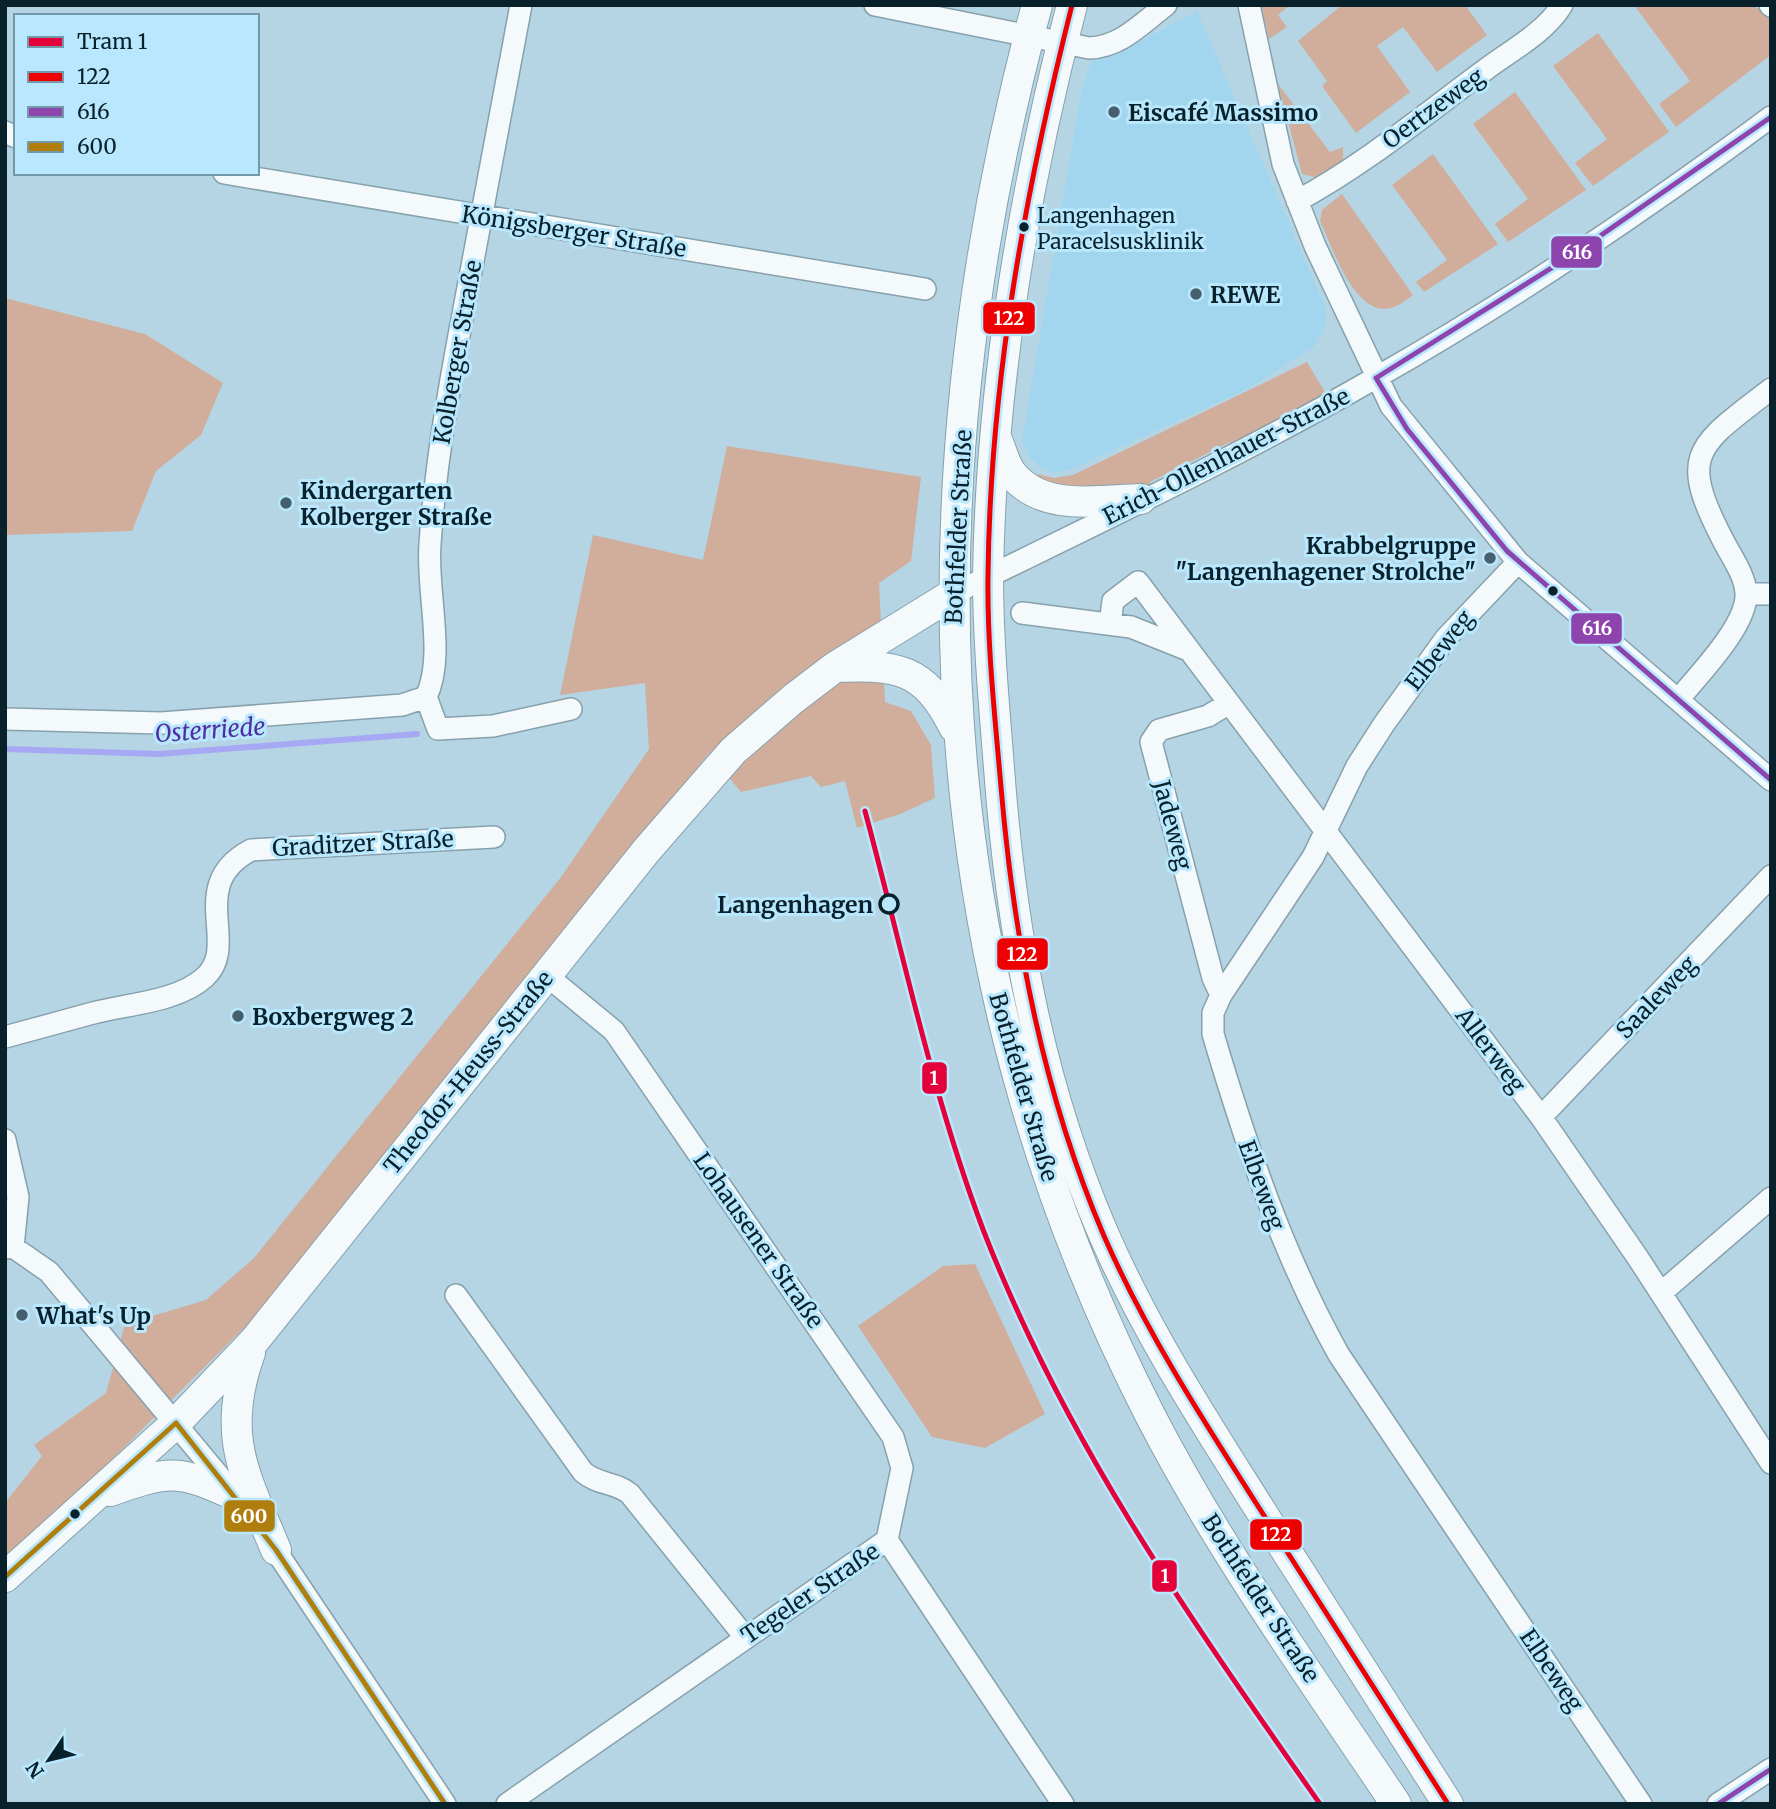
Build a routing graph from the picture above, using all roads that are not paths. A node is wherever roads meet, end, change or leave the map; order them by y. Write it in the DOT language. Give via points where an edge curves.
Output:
graph roads {
  1 [pos="521,5"];
  2 [pos="875,5"];
  3 [pos="1037,5"];
  4 [pos="1072,5"];
  5 [pos="1166,5"];
  6 [pos="1249,5"];
  7 [pos="1562,5"];
  8 [pos="1029,36"];
  9 [pos="1062,44"];
  10 [pos="1771,117"];
  11 [pos="236,175"];
  12 [pos="1297,201"];
  13 [pos="482,216"];
  14 [pos="925,289"];
  15 [pos="1376,378"];
  16 [pos="1771,389"];
  17 [pos="996,436"];
  18 [pos="1141,499"];
  19 [pos="1518,562"];
  20 [pos="988,577"];
  21 [pos="953,594"];
  22 [pos="1746,594"];
  23 [pos="1771,594"];
  24 [pos="1022,613"];
  25 [pos="1110,624"];
  26 [pos="1189,651"];
  27 [pos="835,667"];
  28 [pos="426,696"];
  29 [pos="1678,700"];
  30 [pos="1229,703"];
  31 [pos="571,709"];
  32 [pos="5,719"];
  33 [pos="957,733"];
  34 [pos="1771,780"];
  35 [pos="1326,830"];
  36 [pos="494,837"];
  37 [pos="1771,876"];
  38 [pos="546,975"];
  39 [pos="1221,995"];
  40 [pos="5,1037"];
  41 [pos="1541,1117"];
  42 [pos="5,1140"];
  43 [pos="1771,1198"];
  44 [pos="9,1248"];
  45 [pos="1661,1293"];
  46 [pos="456,1295"];
  47 [pos="256,1340"];
  48 [pos="176,1423"];
  49 [pos="1771,1463"];
  50 [pos="100,1494"];
  51 [pos="236,1496"];
  52 [pos="887,1540"];
  53 [pos="276,1550"];
  54 [pos="5,1577"];
  55 [pos="745,1637"];
  56 [pos="1771,1769"];
  57 [pos="445,1804"];
  58 [pos="507,1804"];
  59 [pos="1063,1804"];
  60 [pos="1396,1804"];
  61 [pos="1448,1804"];
  62 [pos="1641,1804"];
  63 [pos="1718,1804"];
  1 -- 13 [label="street, Kolberger Straße"];
  2 -- 8 [label="street"];
  3 -- 8 [label="main road, Bothfelder Straße"];
  4 -- 9 [label="main road, Bothfelder Straße"];
  5 -- 9 [label="street" via="1128,35 1103,47"];
  6 -- 12 [label="street" via="1283,164"];
  7 -- 12 [label="street, Oertzeweg" via="1532,35 1330,183"];
  8 -- 9 [label="street"];
  8 -- 21 [label="main road, Bothfelder Straße" via="979,283 961,436"];
  9 -- 17 [label="main road, Bothfelder Straße" via="1016,283"];
  10 -- 15 [label="street, Erich-Ollenhauer-Straße" via="1628,220"];
  11 -- 13 [label="street, Königsberger Straße"];
  12 -- 15 [label="street"];
  13 -- 14 [label="street, Königsberger Straße"];
  13 -- 28 [label="street, Kolberger Straße" via="433,496 428,570 435,664"];
  15 -- 18 [label="street, Erich-Ollenhauer-Straße"];
  15 -- 19 [label="street" via="1407,429"];
  16 -- 22 [label="street" via="1718,430 1699,460 1704,503 1741,573"];
  17 -- 18 [label="main road" via="1011,473 1041,497 1059,501"];
  17 -- 20 [label="main road, Bothfelder Straße"];
  18 -- 20 [label="street, Erich-Ollenhauer-Straße"];
  19 -- 29 [label="street"];
  19 -- 35 [label="street, Elbeweg" via="1418,675 1357,766"];
  20 -- 21 [label="street, Erich-Ollenhauer-Straße"];
  20 -- 61 [label="main road, Bothfelder Straße" via="1004,843 1017,944 1048,1082 1085,1191 1175,1375"];
  21 -- 27 [label="main road, Theodor-Heuss-Straße"];
  21 -- 33 [label="main road, Bothfelder Straße"];
  22 -- 23 [label="street"];
  22 -- 29 [label="street" via="1731,633"];
  24 -- 25 [label="street, Allerweg"];
  25 -- 26 [label="street, Allerweg" via="1164,638"];
  25 -- 26 [label="street, Allerweg" via="1113,601 1138,582"];
  26 -- 30 [label="street, Allerweg"];
  27 -- 33 [label="main road" via="879,666 911,674 935,694"];
  27 -- 38 [label="main road, Theodor-Heuss-Straße" via="733,751"];
  28 -- 31 [label="street" via="438,729 493,726"];
  28 -- 32 [label="street" via="402,705 162,723"];
  29 -- 34 [label="street"];
  30 -- 35 [label="street, Allerweg"];
  30 -- 39 [label="street, Jadeweg" via="1208,716 1159,730 1151,742"];
  33 -- 60 [label="main road, Bothfelder Straße" via="973,876 1001,1016 1040,1154 1086,1277 1186,1480"];
  35 -- 39 [label="street, Elbeweg" via="1313,857"];
  35 -- 41 [label="street, Allerweg"];
  36 -- 40 [label="street, Graditzer Straße" via="251,850 232,863 219,880 216,958 204,978 170,995"];
  37 -- 41 [label="street, Saaleweg"];
  38 -- 47 [label="main road, Theodor-Heuss-Straße"];
  38 -- 52 [label="street, Lohausener Straße" via="614,1031 893,1437 902,1468"];
  39 -- 62 [label="street, Elbeweg" via="1213,1013 1213,1034 1263,1192 1311,1306 1339,1355"];
  41 -- 45 [label="street, Allerweg"];
  42 -- 44 [label="street" via="18,1198"];
  43 -- 45 [label="street"];
  44 -- 48 [label="street" via="49,1272"];
  45 -- 49 [label="street, Allerweg"];
  46 -- 55 [label="street" via="583,1472 630,1494"];
  47 -- 48 [label="main road, Theodor-Heuss-Straße"];
  47 -- 53 [label="main road" via="238,1386 235,1421 244,1472"];
  48 -- 50 [label="main road, Theodor-Heuss-Straße"];
  48 -- 51 [label="street"];
  50 -- 51 [label="main road" via="170,1473 196,1478"];
  50 -- 54 [label="main road, Theodor-Heuss-Straße"];
  51 -- 53 [label="street"];
  52 -- 55 [label="street, Tegeler Straße"];
  52 -- 59 [label="street, Tegeler Straße"];
  53 -- 57 [label="street"];
  55 -- 58 [label="street, Tegeler Straße"];
  56 -- 63 [label="street"];
}
